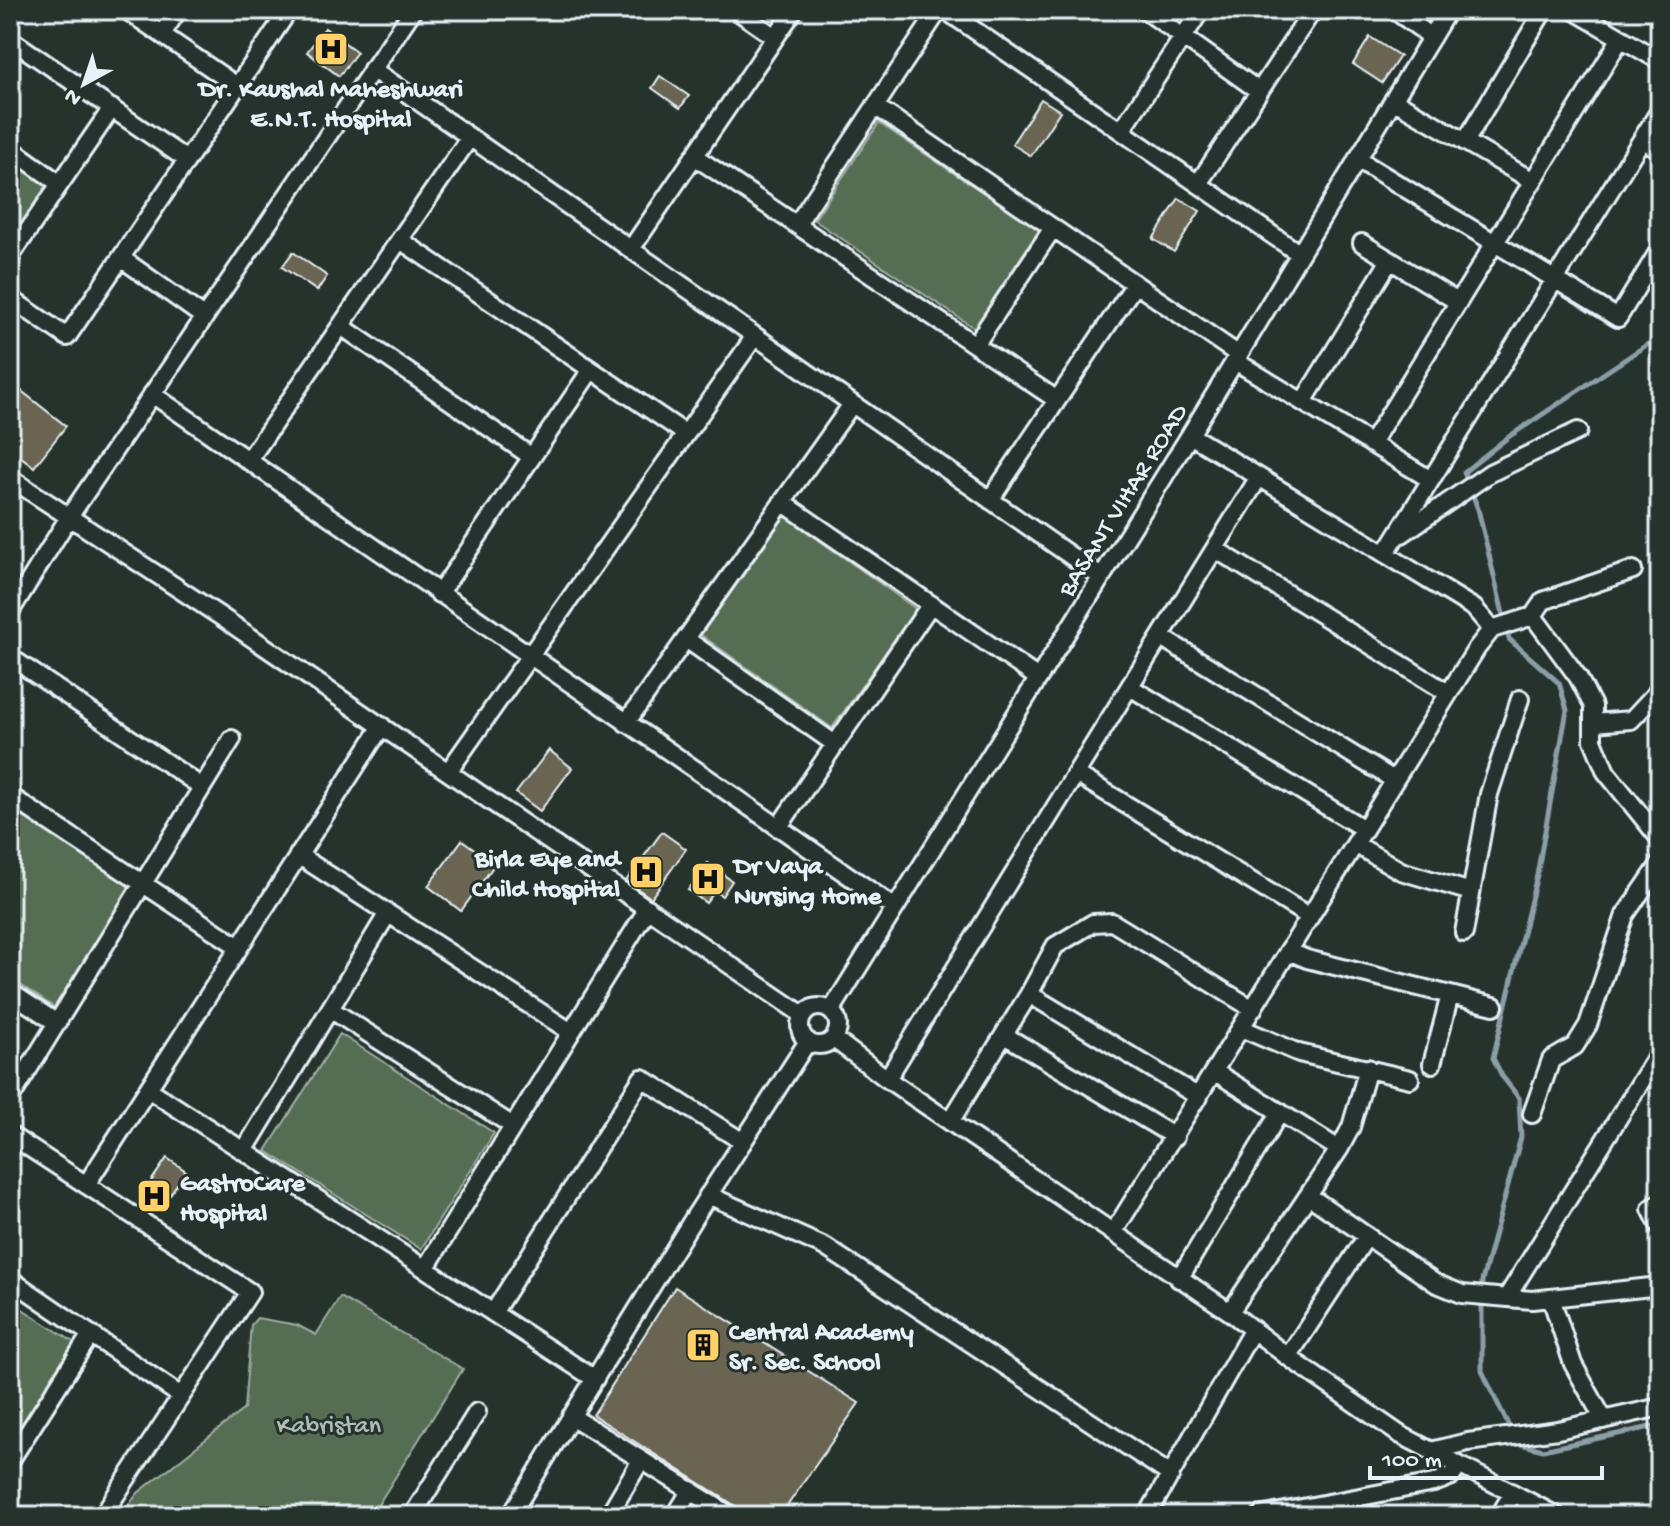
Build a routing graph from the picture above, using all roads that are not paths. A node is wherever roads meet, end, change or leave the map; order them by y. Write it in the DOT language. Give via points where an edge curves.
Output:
graph roads {
  1 [pos="126,10"];
  2 [pos="178,10"];
  3 [pos="289,10"];
  4 [pos="413,10"];
  5 [pos="736,10"];
  6 [pos="794,10"];
  7 [pos="942,10"];
  8 [pos="1145,10"];
  9 [pos="1201,10"];
  10 [pos="1313,10"];
  11 [pos="1394,10"];
  12 [pos="1448,10"];
  13 [pos="1544,10"];
  14 [pos="1573,10"];
  15 [pos="162,34"];
  16 [pos="775,37"];
  17 [pos="1183,37"];
  18 [pos="1432,37"];
  19 [pos="1621,38"];
  20 [pos="10,39"];
  21 [pos="1660,61"];
  22 [pos="372,69"];
  23 [pos="237,86"];
  24 [pos="1259,91"];
  25 [pos="1393,100"];
  26 [pos="875,106"];
  27 [pos="112,108"];
  28 [pos="1660,110"];
  29 [pos="1121,131"];
  30 [pos="470,137"];
  31 [pos="1642,139"];
  32 [pos="1465,142"];
  33 [pos="10,148"];
  34 [pos="1660,150"];
  35 [pos="694,156"];
  36 [pos="1357,159"];
  37 [pos="187,160"];
  38 [pos="1533,181"];
  39 [pos="60,184"];
  40 [pos="1198,184"];
  41 [pos="797,224"];
  42 [pos="1053,228"];
  43 [pos="400,240"];
  44 [pos="1495,242"];
  45 [pos="1362,243"];
  46 [pos="631,249"];
  47 [pos="1660,249"];
  48 [pos="1300,254"];
  49 [pos="10,257"];
  50 [pos="121,258"];
  51 [pos="1390,260"];
  52 [pos="1555,279"];
  53 [pos="1135,284"];
  54 [pos="10,298"];
  55 [pos="1458,302"];
  56 [pos="204,317"];
  57 [pos="341,326"];
  58 [pos="755,336"];
  59 [pos="975,345"];
  60 [pos="1237,358"];
  61 [pos="591,370"];
  62 [pos="152,394"];
  63 [pos="1057,400"];
  64 [pos="1303,402"];
  65 [pos="852,404"];
  66 [pos="1578,431"];
  67 [pos="686,434"];
  68 [pos="1190,435"];
  69 [pos="1371,444"];
  70 [pos="532,457"];
  71 [pos="248,461"];
  72 [pos="1259,477"];
  73 [pos="10,478"];
  74 [pos="1431,480"];
  75 [pos="990,500"];
  76 [pos="782,502"];
  77 [pos="69,517"];
  78 [pos="1390,547"];
  79 [pos="1215,549"];
  80 [pos="1633,570"];
  81 [pos="1101,577"];
  82 [pos="439,594"];
  83 [pos="931,604"];
  84 [pos="10,612"];
  85 [pos="1526,618"];
  86 [pos="1492,629"];
  87 [pos="1161,637"];
  88 [pos="686,639"];
  89 [pos="10,657"];
  90 [pos="529,657"];
  91 [pos="1038,678"];
  92 [pos="1130,687"];
  93 [pos="1448,693"];
  94 [pos="1658,696"];
  95 [pos="1520,699"];
  96 [pos="626,723"];
  97 [pos="1593,723"];
  98 [pos="382,726"];
  99 [pos="232,739"];
  100 [pos="835,744"];
  101 [pos="448,772"];
  102 [pos="1076,774"];
  103 [pos="1394,780"];
  104 [pos="202,787"];
  105 [pos="10,796"];
  106 [pos="778,828"];
  107 [pos="1364,829"];
  108 [pos="1660,839"];
  109 [pos="1355,844"];
  110 [pos="298,855"];
  111 [pos="1660,864"];
  112 [pos="143,883"];
  113 [pos="1471,892"];
  114 [pos="894,907"];
  115 [pos="648,908"];
  116 [pos="388,913"];
  117 [pos="1310,917"];
  118 [pos="1464,933"];
  119 [pos="239,947"];
  120 [pos="1288,951"];
  121 [pos="10,992"];
  122 [pos="1029,994"];
  123 [pos="1450,995"];
  124 [pos="1494,1006"];
  125 [pos="330,1009"];
  126 [pos="1253,1009"];
  127 [pos="831,1011"];
  128 [pos="803,1015"];
  129 [pos="57,1023"];
  130 [pos="1241,1028"];
  131 [pos="571,1032"];
  132 [pos="1004,1035"];
  133 [pos="834,1039"];
  134 [pos="808,1041"];
  135 [pos="1660,1051"];
  136 [pos="1432,1064"];
  137 [pos="1368,1068"];
  138 [pos="1215,1072"];
  139 [pos="887,1079"];
  140 [pos="1410,1079"];
  141 [pos="148,1089"];
  142 [pos="1199,1097"];
  143 [pos="10,1099"];
  144 [pos="1280,1112"];
  145 [pos="1532,1114"];
  146 [pos="950,1122"];
  147 [pos="513,1126"];
  148 [pos="10,1135"];
  149 [pos="1175,1137"];
  150 [pos="743,1142"];
  151 [pos="1339,1149"];
  152 [pos="244,1151"];
  153 [pos="86,1185"];
  154 [pos="708,1195"];
  155 [pos="1309,1196"];
  156 [pos="1660,1202"];
  157 [pos="1660,1227"];
  158 [pos="1113,1233"];
  159 [pos="1367,1236"];
  160 [pos="425,1269"];
  161 [pos="10,1279"];
  162 [pos="1179,1279"];
  163 [pos="1660,1286"];
  164 [pos="1503,1297"];
  165 [pos="1551,1298"];
  166 [pos="1230,1312"];
  167 [pos="493,1313"];
  168 [pos="1253,1329"];
  169 [pos="91,1334"];
  170 [pos="1288,1357"];
  171 [pos="595,1379"];
  172 [pos="181,1396"];
  173 [pos="1660,1407"];
  174 [pos="477,1412"];
  175 [pos="571,1416"];
  176 [pos="1604,1420"];
  177 [pos="1431,1451"];
  178 [pos="641,1460"];
  179 [pos="10,1461"];
  180 [pos="1459,1466"];
  181 [pos="1171,1475"];
  182 [pos="691,1490"];
  183 [pos="1513,1493"];
  184 [pos="102,1516"];
  185 [pos="412,1516"];
  186 [pos="510,1516"];
  187 [pos="608,1516"];
  188 [pos="675,1516"];
  189 [pos="731,1516"];
  190 [pos="1147,1516"];
  191 [pos="1260,1516"];
  192 [pos="1499,1516"];
  193 [pos="1557,1516"];
  1 -- 15 [label="street"];
  2 -- 15 [label="street"];
  3 -- 23 [label="street"];
  4 -- 22 [label="street"];
  5 -- 16 [label="street"];
  6 -- 16 [label="street"];
  7 -- 26 [label="street"];
  7 -- 29 [label="street"];
  8 -- 17 [label="street"];
  9 -- 17 [label="street"];
  10 -- 24 [label="street"];
  11 -- 18 [label="street"];
  12 -- 18 [label="street, BASANT VIHAR ROAD"];
  13 -- 32 [label="street"];
  14 -- 19 [label="street"];
  15 -- 23 [label="street"];
  16 -- 35 [label="street"];
  17 -- 24 [label="street"];
  17 -- 29 [label="street"];
  18 -- 25 [label="street, BASANT VIHAR ROAD"];
  19 -- 21 [label="street"];
  19 -- 38 [label="street"];
  20 -- 27 [label="street"];
  22 -- 30 [label="street"];
  22 -- 56 [label="street"];
  23 -- 37 [label="street"];
  24 -- 40 [label="street"];
  25 -- 32 [label="street"];
  25 -- 36 [label="street, BASANT VIHAR ROAD"];
  26 -- 41 [label="street"];
  26 -- 42 [label="street"];
  27 -- 37 [label="street"];
  27 -- 39 [label="street"];
  28 -- 31 [label="street"];
  29 -- 40 [label="street"];
  30 -- 43 [label="street"];
  30 -- 46 [label="street"];
  31 -- 34 [label="street"];
  31 -- 52 [label="street"];
  32 -- 38 [label="street"];
  33 -- 39 [label="street"];
  35 -- 41 [label="street"];
  35 -- 46 [label="street"];
  36 -- 44 [label="street"];
  36 -- 48 [label="street, BASANT VIHAR ROAD"];
  37 -- 50 [label="street"];
  38 -- 44 [label="street"];
  39 -- 49 [label="street"];
  40 -- 48 [label="street"];
  41 -- 59 [label="street"];
  42 -- 53 [label="street"];
  42 -- 59 [label="street"];
  43 -- 57 [label="street"];
  43 -- 61 [label="street"];
  44 -- 52 [label="street"];
  44 -- 55 [label="street"];
  45 -- 51 [label="street"];
  46 -- 58 [label="street"];
  47 -- 52 [label="street" via="1618,318"];
  48 -- 60 [label="street, BASANT VIHAR ROAD"];
  50 -- 54 [label="street" via="67,337"];
  50 -- 56 [label="street"];
  51 -- 55 [label="street"];
  51 -- 64 [label="street"];
  52 -- 74 [label="street"];
  53 -- 60 [label="street"];
  53 -- 63 [label="street"];
  55 -- 69 [label="street"];
  56 -- 62 [label="street"];
  57 -- 70 [label="street"];
  57 -- 71 [label="street"];
  58 -- 65 [label="street"];
  58 -- 67 [label="street"];
  59 -- 63 [label="street"];
  60 -- 64 [label="street"];
  60 -- 68 [label="street, BASANT VIHAR ROAD"];
  61 -- 67 [label="street"];
  61 -- 70 [label="street"];
  62 -- 71 [label="street"];
  62 -- 77 [label="street"];
  63 -- 75 [label="street"];
  64 -- 69 [label="street"];
  65 -- 75 [label="street"];
  65 -- 76 [label="street"];
  66 -- 78 [label="street" via="1490,473"];
  67 -- 90 [label="street"];
  68 -- 72 [label="street"];
  68 -- 81 [label="street, BASANT VIHAR ROAD"];
  69 -- 74 [label="street"];
  70 -- 82 [label="street"];
  71 -- 82 [label="street"];
  72 -- 78 [label="street"];
  72 -- 79 [label="street"];
  73 -- 77 [label="street"];
  74 -- 78 [label="street"];
  75 -- 81 [label="street"];
  76 -- 83 [label="street"];
  76 -- 88 [label="street"];
  77 -- 84 [label="street"];
  77 -- 98 [label="street"];
  78 -- 86 [label="street" via="1474,608"];
  79 -- 87 [label="street"];
  79 -- 93 [label="street"];
  80 -- 85 [label="street" via="1543,601"];
  81 -- 91 [label="street, BASANT VIHAR ROAD"];
  82 -- 90 [label="street"];
  83 -- 91 [label="street"];
  83 -- 100 [label="street"];
  85 -- 86 [label="street"];
  85 -- 97 [label="street" via="1578,677 1593,706"];
  86 -- 93 [label="street"];
  87 -- 92 [label="street"];
  87 -- 103 [label="street"];
  88 -- 96 [label="street"];
  88 -- 100 [label="street"];
  89 -- 104 [label="street"];
  90 -- 96 [label="street"];
  90 -- 101 [label="street"];
  91 -- 114 [label="street, BASANT VIHAR ROAD"];
  92 -- 102 [label="street"];
  92 -- 107 [label="street"];
  93 -- 103 [label="street"];
  94 -- 97 [label="street" via="1631,720"];
  95 -- 113 [label="street" via="1489,794"];
  96 -- 106 [label="street"];
  97 -- 108 [label="street" via="1593,740 1606,772"];
  98 -- 101 [label="street"];
  98 -- 110 [label="street"];
  99 -- 104 [label="street"];
  100 -- 106 [label="street"];
  101 -- 115 [label="street"];
  102 -- 117 [label="street"];
  102 -- 139 [label="street"];
  103 -- 107 [label="street"];
  104 -- 112 [label="street"];
  105 -- 112 [label="street"];
  106 -- 114 [label="street"];
  107 -- 109 [label="street"];
  109 -- 113 [label="street" via="1401,871"];
  109 -- 117 [label="street"];
  110 -- 116 [label="street"];
  110 -- 119 [label="street"];
  111 -- 145 [label="street" via="1625,915 1588,1025 1575,1046 1551,1060"];
  112 -- 119 [label="street"];
  112 -- 129 [label="street"];
  113 -- 118 [label="street"];
  114 -- 127 [label="street, BASANT VIHAR ROAD"];
  115 -- 128 [label="street"];
  115 -- 131 [label="street"];
  116 -- 125 [label="street"];
  116 -- 131 [label="street"];
  117 -- 120 [label="street"];
  119 -- 141 [label="street"];
  120 -- 123 [label="street"];
  120 -- 126 [label="street"];
  121 -- 129 [label="street"];
  122 -- 126 [label="street" via="1055,946 1093,923 1112,922"];
  122 -- 132 [label="street"];
  122 -- 142 [label="street"];
  123 -- 124 [label="street"];
  123 -- 136 [label="street"];
  125 -- 147 [label="street"];
  125 -- 152 [label="street"];
  126 -- 130 [label="street"];
  127 -- 128 [label="street" via="817,1007"];
  127 -- 133 [label="street" via="838,1023"];
  128 -- 134 [label="street" via="800,1030"];
  129 -- 143 [label="street"];
  130 -- 137 [label="street" via="1299,1053"];
  130 -- 138 [label="street"];
  131 -- 147 [label="street"];
  132 -- 146 [label="street"];
  132 -- 149 [label="street"];
  133 -- 134 [label="street" via="822,1045"];
  133 -- 139 [label="street"];
  134 -- 150 [label="street"];
  135 -- 164 [label="street"];
  137 -- 140 [label="street"];
  137 -- 151 [label="street"];
  138 -- 142 [label="street"];
  138 -- 144 [label="street"];
  139 -- 146 [label="street"];
  141 -- 152 [label="street"];
  141 -- 153 [label="street"];
  142 -- 149 [label="street"];
  144 -- 151 [label="street"];
  144 -- 162 [label="street"];
  146 -- 158 [label="street"];
  147 -- 160 [label="street"];
  148 -- 153 [label="street"];
  149 -- 158 [label="street"];
  150 -- 154 [label="street"];
  150 -- 167 [label="street" via="642,1078"];
  151 -- 155 [label="street"];
  152 -- 160 [label="street"];
  153 -- 172 [label="street" via="250,1292"];
  154 -- 171 [label="street"];
  154 -- 181 [label="street" via="825,1247"];
  155 -- 159 [label="street"];
  155 -- 166 [label="street"];
  156 -- 157 [label="street" via="1651,1209"];
  158 -- 162 [label="street"];
  159 -- 164 [label="street" via="1435,1283 1462,1294"];
  159 -- 170 [label="street"];
  160 -- 167 [label="street"];
  161 -- 169 [label="street"];
  162 -- 166 [label="street"];
  163 -- 165 [label="street"];
  164 -- 165 [label="street"];
  165 -- 176 [label="street" via="1573,1364"];
  166 -- 168 [label="street"];
  167 -- 171 [label="street"];
  168 -- 170 [label="street"];
  168 -- 181 [label="street"];
  169 -- 172 [label="street"];
  169 -- 179 [label="street"];
  170 -- 177 [label="street"];
  171 -- 175 [label="street"];
  172 -- 184 [label="street"];
  173 -- 176 [label="street"];
  174 -- 185 [label="street"];
  175 -- 178 [label="street"];
  175 -- 186 [label="street"];
  176 -- 177 [label="street"];
  177 -- 180 [label="street"];
  178 -- 182 [label="street"];
  178 -- 187 [label="street"];
  180 -- 183 [label="street"];
  180 -- 191 [label="street" via="1452,1476 1434,1483"];
  181 -- 190 [label="street"];
  182 -- 188 [label="street"];
  182 -- 189 [label="street"];
  183 -- 192 [label="street"];
  183 -- 193 [label="street"];
}
